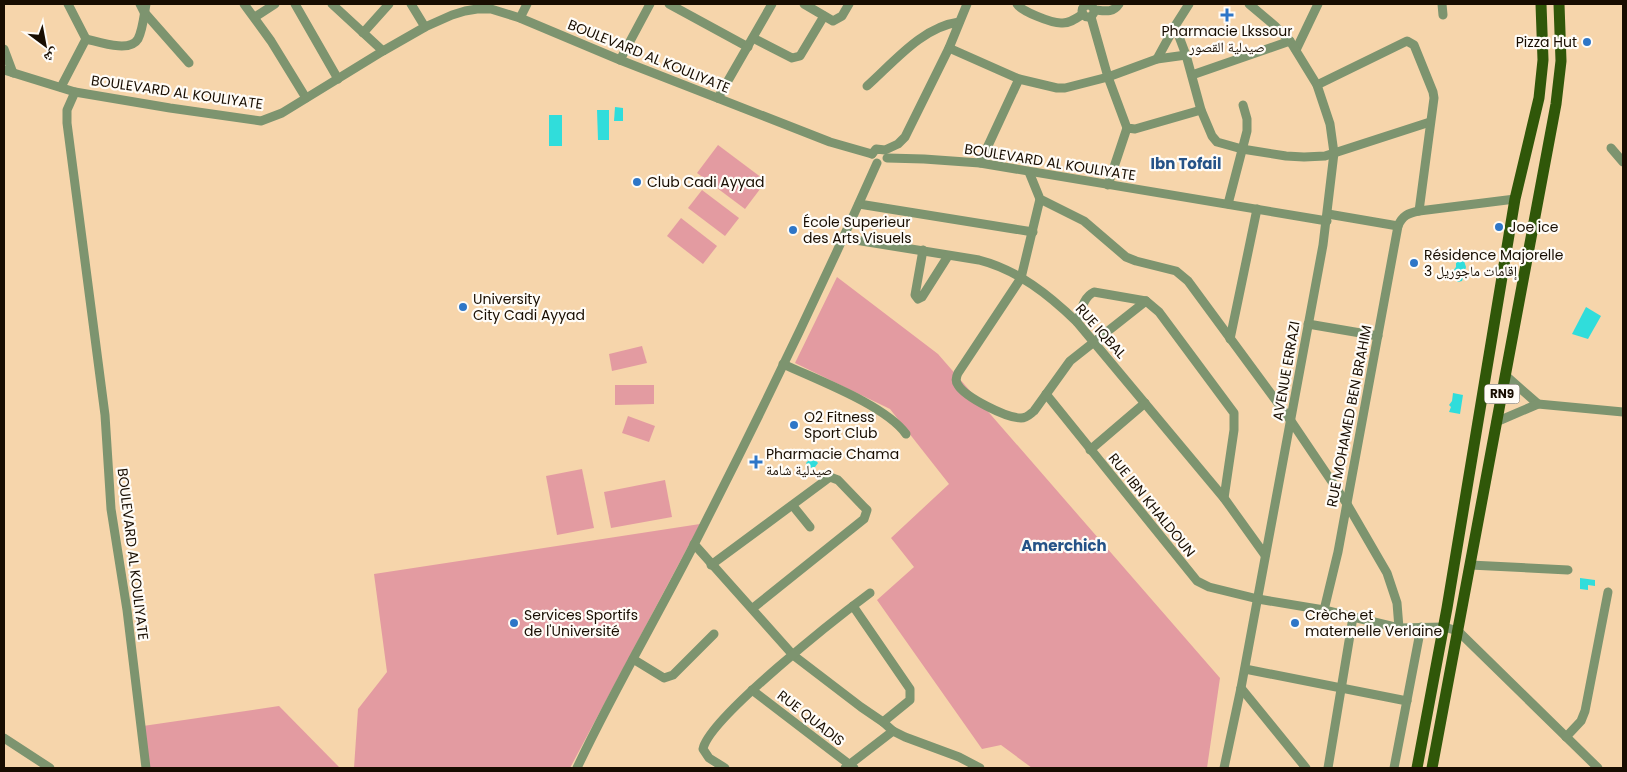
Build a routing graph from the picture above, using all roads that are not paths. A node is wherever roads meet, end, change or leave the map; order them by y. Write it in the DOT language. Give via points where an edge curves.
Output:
graph roads {
  1 [pos="68,4"];
  2 [pos="140,4"];
  3 [pos="244,4"];
  4 [pos="275,4"];
  5 [pos="295,4"];
  6 [pos="332,4"];
  7 [pos="389,4"];
  8 [pos="411,4"];
  9 [pos="527,4"];
  10 [pos="650,4"];
  11 [pos="668,4"];
  12 [pos="772,4"];
  13 [pos="804,4"];
  14 [pos="849,4"];
  15 [pos="967,4"];
  16 [pos="1017,4"];
  17 [pos="1119,4"];
  18 [pos="1189,4"];
  19 [pos="1249,4"];
  20 [pos="1318,4"];
  21 [pos="1442,4"];
  22 [pos="1541,4"];
  23 [pos="1559,4"];
  24 [pos="145,8"];
  25 [pos="1089,14"];
  26 [pos="1443,15"];
  27 [pos="824,16"];
  28 [pos="255,17"];
  29 [pos="520,18"];
  30 [pos="959,22"];
  31 [pos="1176,26"];
  32 [pos="425,27"];
  33 [pos="363,33"];
  34 [pos="86,39"];
  35 [pos="1290,41"];
  36 [pos="751,42"];
  37 [pos="949,48"];
  38 [pos="4,49"];
  39 [pos="383,50"];
  40 [pos="1296,50"];
  41 [pos="1186,55"];
  42 [pos="1157,59"];
  43 [pos="620,60"];
  44 [pos="189,63"];
  45 [pos="4,70"];
  46 [pos="13,73"];
  47 [pos="1192,75"];
  48 [pos="1108,77"];
  49 [pos="338,79"];
  50 [pos="1019,79"];
  51 [pos="1317,85"];
  52 [pos="867,86"];
  53 [pos="61,87"];
  54 [pos="75,92"];
  55 [pos="306,98"];
  56 [pos="718,98"];
  57 [pos="1243,105"];
  58 [pos="1201,110"];
  59 [pos="1430,122"];
  60 [pos="1127,128"];
  61 [pos="1611,148"];
  62 [pos="1242,149"];
  63 [pos="1334,153"];
  64 [pos="872,154"];
  65 [pos="886,154"];
  66 [pos="1623,162"];
  67 [pos="878,163"];
  68 [pos="980,163"];
  69 [pos="1029,172"];
  70 [pos="1108,185"];
  71 [pos="1515,199"];
  72 [pos="1040,200"];
  73 [pos="859,204"];
  74 [pos="1228,204"];
  75 [pos="1256,209"];
  76 [pos="1419,210"];
  77 [pos="1327,218"];
  78 [pos="1398,226"];
  79 [pos="1033,232"];
  80 [pos="844,238"];
  81 [pos="923,250"];
  82 [pos="948,256"];
  83 [pos="1021,278"];
  84 [pos="1146,301"];
  85 [pos="1077,322"];
  86 [pos="1308,324"];
  87 [pos="1378,336"];
  88 [pos="1230,339"];
  89 [pos="1094,342"];
  90 [pos="783,364"];
  91 [pos="1505,375"];
  92 [pos="1046,394"];
  93 [pos="1145,402"];
  94 [pos="1538,404"];
  95 [pos="1623,412"];
  96 [pos="1291,421"];
  97 [pos="1496,422"];
  98 [pos="906,434"];
  99 [pos="1090,450"];
  100 [pos="1224,498"];
  101 [pos="1347,504"];
  102 [pos="793,506"];
  103 [pos="810,527"];
  104 [pos="694,544"];
  105 [pos="1265,555"];
  106 [pos="712,565"];
  107 [pos="1470,565"];
  108 [pos="1568,570"];
  109 [pos="1608,592"];
  110 [pos="870,593"];
  111 [pos="1258,598"];
  112 [pos="852,606"];
  113 [pos="753,608"];
  114 [pos="1324,610"];
  115 [pos="1352,617"];
  116 [pos="1421,627"];
  117 [pos="1444,627"];
  118 [pos="1399,628"];
  119 [pos="1458,631"];
  120 [pos="714,634"];
  121 [pos="794,655"];
  122 [pos="633,659"];
  123 [pos="1244,669"];
  124 [pos="1241,688"];
  125 [pos="1342,688"];
  126 [pos="752,690"];
  127 [pos="1407,701"];
  128 [pos="883,722"];
  129 [pos="893,731"];
  130 [pos="1566,737"];
  131 [pos="4,738"];
  132 [pos="849,767"];
  133 [pos="975,767"];
  134 [pos="50,768"];
  135 [pos="146,768"];
  136 [pos="577,768"];
  137 [pos="725,768"];
  138 [pos="1224,768"];
  139 [pos="1306,768"];
  140 [pos="1328,768"];
  141 [pos="1394,768"];
  142 [pos="1417,768"];
  143 [pos="1432,768"];
  144 [pos="1598,768"];
  1 -- 34 [label="street"];
  2 -- 24 [label="street"];
  3 -- 28 [label="street"];
  4 -- 28 [label="street"];
  5 -- 49 [label="street"];
  6 -- 33 [label="street"];
  7 -- 33 [label="street"];
  8 -- 32 [label="street"];
  9 -- 29 [label="street"];
  10 -- 43 [label="street"];
  11 -- 36 [label="street"];
  12 -- 36 [label="street"];
  13 -- 27 [label="street"];
  14 -- 27 [label="street" via="842,16 833,21"];
  15 -- 30 [label="street"];
  16 -- 25 [label="street" via="1027,12 1062,24"];
  17 -- 25 [label="street" via="1110,11"];
  18 -- 31 [label="street"];
  19 -- 35 [label="street, AVENUE ERRAZI"];
  20 -- 40 [label="street"];
  21 -- 26 [label="street"];
  22 -- 71 [label="main road, RN9" via="1543,60 1539,98"];
  23 -- 91 [label="main road, RN9" via="1561,61 1556,104"];
  24 -- 34 [label="street" via="139,37 131,45 125,47"];
  24 -- 44 [label="street"];
  25 -- 48 [label="street"];
  27 -- 36 [label="street" via="796,58"];
  28 -- 55 [label="street"];
  29 -- 32 [label="street, BOULEVARD AL KOULIYATE" via="491,9 477,9 452,15"];
  29 -- 43 [label="street, BOULEVARD AL KOULIYATE"];
  30 -- 37 [label="street"];
  30 -- 52 [label="street" via="930,31"];
  31 -- 41 [label="street"];
  31 -- 42 [label="street"];
  32 -- 39 [label="street, BOULEVARD AL KOULIYATE"];
  33 -- 39 [label="street"];
  34 -- 53 [label="street"];
  35 -- 40 [label="street, AVENUE ERRAZI"];
  35 -- 47 [label="street"];
  36 -- 56 [label="street"];
  37 -- 50 [label="street"];
  37 -- 65 [label="street" via="905,137"];
  38 -- 46 [label="street"];
  39 -- 49 [label="street, BOULEVARD AL KOULIYATE"];
  40 -- 51 [label="street, AVENUE ERRAZI"];
  41 -- 42 [label="street"];
  41 -- 47 [label="street"];
  42 -- 48 [label="street"];
  43 -- 56 [label="street, BOULEVARD AL KOULIYATE"];
  45 -- 46 [label="street"];
  46 -- 53 [label="street"];
  47 -- 58 [label="street"];
  48 -- 50 [label="street" via="1065,88"];
  48 -- 60 [label="street"];
  49 -- 55 [label="street, BOULEVARD AL KOULIYATE"];
  50 -- 68 [label="street"];
  51 -- 59 [label="street" via="1407,41 1411,42 1433,92"];
  51 -- 63 [label="street, AVENUE ERRAZI" via="1330,124"];
  53 -- 54 [label="street"];
  54 -- 55 [label="street, BOULEVARD AL KOULIYATE" via="261,121"];
  54 -- 135 [label="street, BOULEVARD AL KOULIYATE" via="67,110 67,123 105,415 111,508"];
  56 -- 64 [label="street, BOULEVARD AL KOULIYATE" via="830,142"];
  57 -- 62 [label="street" via="1248,124"];
  58 -- 60 [label="street" via="1135,129"];
  58 -- 62 [label="street" via="1214,140"];
  59 -- 63 [label="street"];
  59 -- 76 [label="street"];
  60 -- 70 [label="street"];
  61 -- 66 [label="street"];
  62 -- 63 [label="street" via="1304,157"];
  62 -- 74 [label="street"];
  63 -- 77 [label="street, AVENUE ERRAZI"];
  64 -- 65 [label="street" via="879,148"];
  64 -- 67 [label="street"];
  65 -- 67 [label="street" via="883,163"];
  65 -- 68 [label="street, BOULEVARD AL KOULIYATE"];
  67 -- 73 [label="street"];
  68 -- 69 [label="street, BOULEVARD AL KOULIYATE"];
  69 -- 70 [label="street, BOULEVARD AL KOULIYATE"];
  69 -- 72 [label="street"];
  70 -- 74 [label="street, BOULEVARD AL KOULIYATE"];
  71 -- 76 [label="street"];
  71 -- 117 [label="main road, RN9"];
  72 -- 79 [label="street"];
  72 -- 88 [label="street" via="1084,221 1126,257 1181,274"];
  73 -- 79 [label="street"];
  73 -- 80 [label="street"];
  74 -- 75 [label="street, BOULEVARD AL KOULIYATE"];
  75 -- 77 [label="street, BOULEVARD AL KOULIYATE"];
  75 -- 88 [label="street"];
  76 -- 78 [label="street" via="1402,218"];
  77 -- 78 [label="street, BOULEVARD AL KOULIYATE"];
  77 -- 86 [label="street, AVENUE ERRAZI"];
  78 -- 87 [label="street, RUE MOHAMED BEN BRAHIM"];
  79 -- 83 [label="street"];
  80 -- 81 [label="street, RUE IQBAL"];
  80 -- 90 [label="street"];
  81 -- 82 [label="street, RUE IQBAL"];
  81 -- 82 [label="street" via="915,295 918,299"];
  82 -- 83 [label="street, RUE IQBAL" via="988,263"];
  83 -- 85 [label="street, RUE IQBAL"];
  83 -- 92 [label="street" via="961,368 957,384 963,392 983,404 1020,418 1028,416"];
  84 -- 85 [label="street" via="1094,292 1085,301"];
  84 -- 89 [label="street"];
  84 -- 100 [label="street" via="1158,312 1234,413"];
  85 -- 89 [label="street, RUE IQBAL"];
  86 -- 87 [label="street"];
  86 -- 96 [label="street, AVENUE ERRAZI"];
  87 -- 101 [label="street, RUE MOHAMED BEN BRAHIM"];
  88 -- 96 [label="street"];
  89 -- 92 [label="street" via="1070,362"];
  89 -- 93 [label="street, RUE IQBAL"];
  90 -- 98 [label="street" via="879,411"];
  90 -- 104 [label="street"];
  91 -- 94 [label="street"];
  91 -- 97 [label="main road, RN9"];
  92 -- 99 [label="street, RUE IBN KHALDOUN"];
  93 -- 99 [label="street"];
  93 -- 100 [label="street, RUE IQBAL"];
  94 -- 95 [label="street"];
  94 -- 97 [label="street"];
  96 -- 101 [label="street"];
  96 -- 105 [label="street, AVENUE ERRAZI"];
  97 -- 107 [label="main road, RN9"];
  99 -- 111 [label="street, RUE IBN KHALDOUN" via="1197,581 1208,587"];
  100 -- 105 [label="street, RUE IQBAL"];
  101 -- 114 [label="street, RUE MOHAMED BEN BRAHIM"];
  101 -- 118 [label="street" via="1390,581 1397,603"];
  102 -- 103 [label="street"];
  102 -- 106 [label="street"];
  102 -- 113 [label="street" via="830,477 864,507 867,515"];
  104 -- 106 [label="street"];
  104 -- 122 [label="street"];
  105 -- 111 [label="street, AVENUE ERRAZI"];
  106 -- 113 [label="street"];
  107 -- 108 [label="street"];
  107 -- 119 [label="main road, RN9"];
  109 -- 130 [label="street" via="1585,711 1581,721"];
  110 -- 112 [label="street"];
  111 -- 114 [label="street, RUE IBN KHALDOUN"];
  111 -- 123 [label="street, AVENUE ERRAZI"];
  112 -- 121 [label="street"];
  112 -- 128 [label="street" via="910,689 910,700"];
  113 -- 121 [label="street"];
  114 -- 115 [label="street, RUE IBN KHALDOUN"];
  115 -- 118 [label="street, RUE IBN KHALDOUN"];
  115 -- 125 [label="street"];
  116 -- 117 [label="street, RUE IBN KHALDOUN"];
  116 -- 118 [label="street, RUE IBN KHALDOUN"];
  116 -- 127 [label="street"];
  117 -- 119 [label="street, RUE IBN KHALDOUN"];
  117 -- 142 [label="main road, RN9"];
  119 -- 130 [label="street"];
  119 -- 143 [label="main road, RN9"];
  120 -- 122 [label="street" via="669,678"];
  121 -- 126 [label="street"];
  121 -- 128 [label="street"];
  122 -- 136 [label="street"];
  123 -- 124 [label="street, AVENUE ERRAZI"];
  123 -- 125 [label="street"];
  124 -- 138 [label="street, AVENUE ERRAZI"];
  124 -- 139 [label="street"];
  125 -- 127 [label="street"];
  125 -- 140 [label="street"];
  126 -- 132 [label="street, RUE QUADIS"];
  126 -- 137 [label="street" via="719,724 704,746 704,753"];
  127 -- 141 [label="street"];
  128 -- 129 [label="street"];
  129 -- 132 [label="street"];
  129 -- 133 [label="street" via="959,757"];
  130 -- 144 [label="street"];
  131 -- 134 [label="street"];
}
